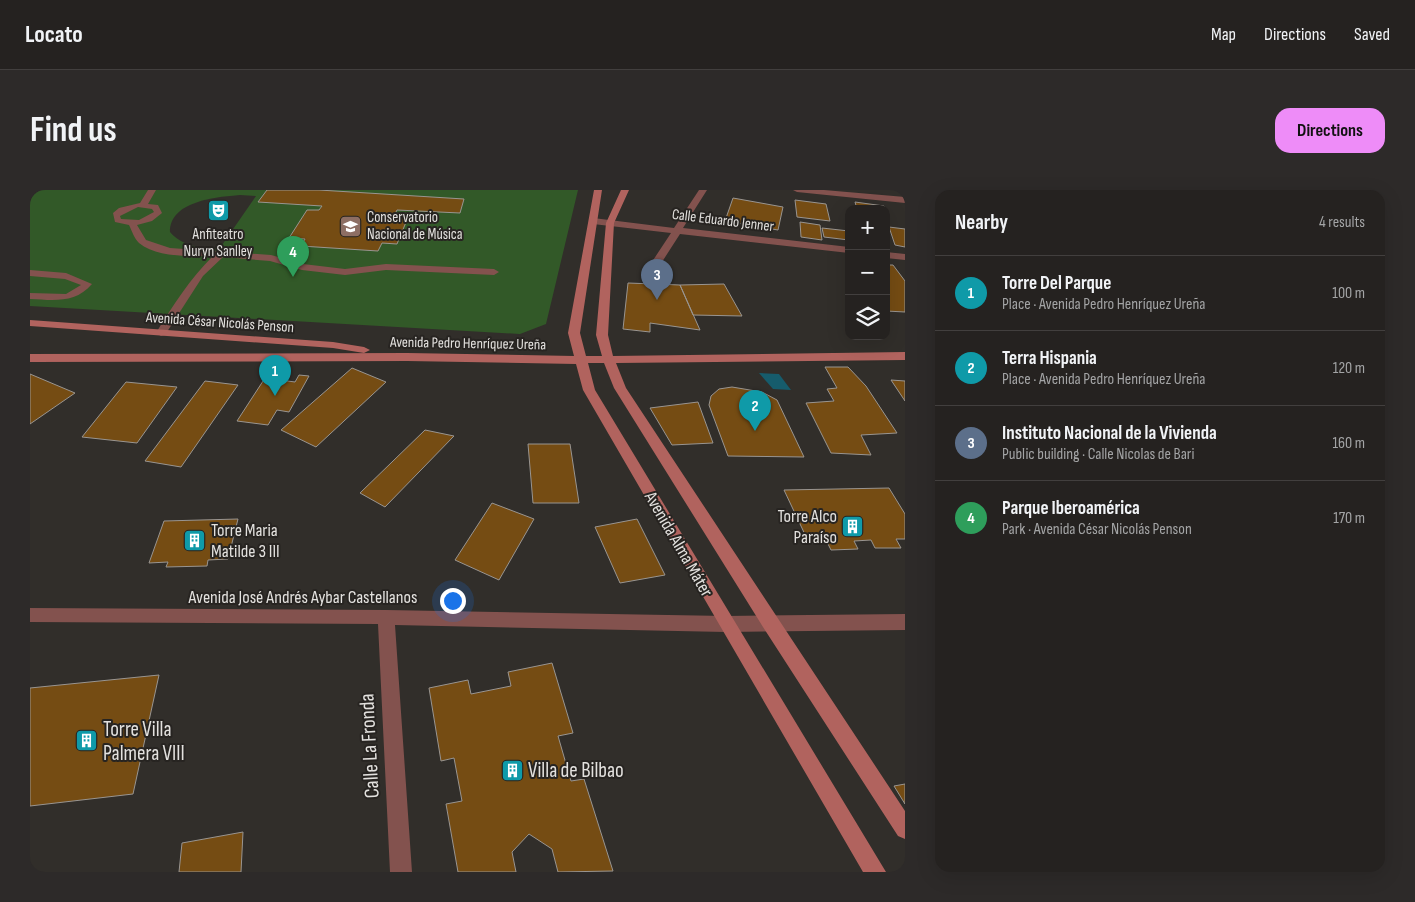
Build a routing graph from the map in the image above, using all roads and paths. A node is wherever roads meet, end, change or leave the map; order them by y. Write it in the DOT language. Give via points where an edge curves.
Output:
graph roads {
  1 [pos="152,190"];
  2 [pos="598,190"];
  3 [pos="625,190"];
  4 [pos="703,190"];
  5 [pos="797,190"];
  6 [pos="905,200"];
  7 [pos="143,205"];
  8 [pos="593,221"];
  9 [pos="131,223"];
  10 [pos="610,223"];
  11 [pos="679,230"];
  12 [pos="845,250"];
  13 [pos="221,254"];
  14 [pos="890,255"];
  15 [pos="905,257"];
  16 [pos="494,272"];
  17 [pos="30,273"];
  18 [pos="647,277"];
  19 [pos="30,296"];
  20 [pos="30,323"];
  21 [pos="161,332"];
  22 [pos="905,356"];
  23 [pos="407,357"];
  24 [pos="30,358"];
  25 [pos="608,359"];
  26 [pos="580,360"];
  27 [pos="30,615"];
  28 [pos="386,617"];
  29 [pos="769,622"];
  30 [pos="905,622"];
  31 [pos="726,624"];
  32 [pos="905,829"];
  33 [pos="400,872"];
  34 [pos="875,872"];
  1 -- 7 [label="lane"];
  2 -- 8 [label="main road, Avenida Alma Máter"];
  3 -- 10 [label="main road, Avenida Alma Máter"];
  4 -- 11 [label="street"];
  5 -- 6 [label="street"];
  7 -- 9 [label="lane" via="126,208 116,215 121,222"];
  7 -- 9 [label="lane" via="155,207 158,213 148,220"];
  8 -- 10 [label="street, Calle Eduardo Jenner"];
  8 -- 26 [label="main road, Avenida Alma Máter" via="574,333"];
  9 -- 13 [label="lane" via="138,237 150,246"];
  10 -- 11 [label="street, Calle Eduardo Jenner"];
  10 -- 25 [label="main road, Avenida Alma Máter" via="602,335"];
  11 -- 12 [label="street, Calle Eduardo Jenner"];
  11 -- 18 [label="street"];
  13 -- 16 [label="lane" via="271,258 345,272 386,268"];
  13 -- 21 [label="lane" via="200,274"];
  14 -- 15 [label="street"];
  17 -- 19 [label="lane" via="66,276 87,284 67,298"];
  20 -- 21 [label="main road, Avenida César Nicolás Penson"];
  21 -- 23 [label="main road, Avenida César Nicolás Penson" via="333,345"];
  22 -- 25 [label="main road, Avenida Pedro Henríquez Ureña"];
  23 -- 24 [label="main road, Avenida Pedro Henríquez Ureña"];
  23 -- 26 [label="main road, Avenida Pedro Henríquez Ureña"];
  25 -- 26 [label="main road, Avenida Pedro Henríquez Ureña"];
  25 -- 29 [label="main road, Avenida Alma Máter" via="620,388"];
  26 -- 31 [label="main road, Avenida Alma Máter" via="589,390"];
  27 -- 28 [label="street, Avenida José Andrés Aybar Castellanos"];
  28 -- 31 [label="street, Avenida José Andrés Aybar Castellanos"];
  28 -- 33 [label="street, Calle La Fronda"];
  29 -- 30 [label="street"];
  29 -- 31 [label="street, Avenida José Andrés Aybar Castellanos"];
  29 -- 32 [label="main road, Avenida Alma Máter"];
  31 -- 34 [label="main road, Avenida Alma Máter"];
}
